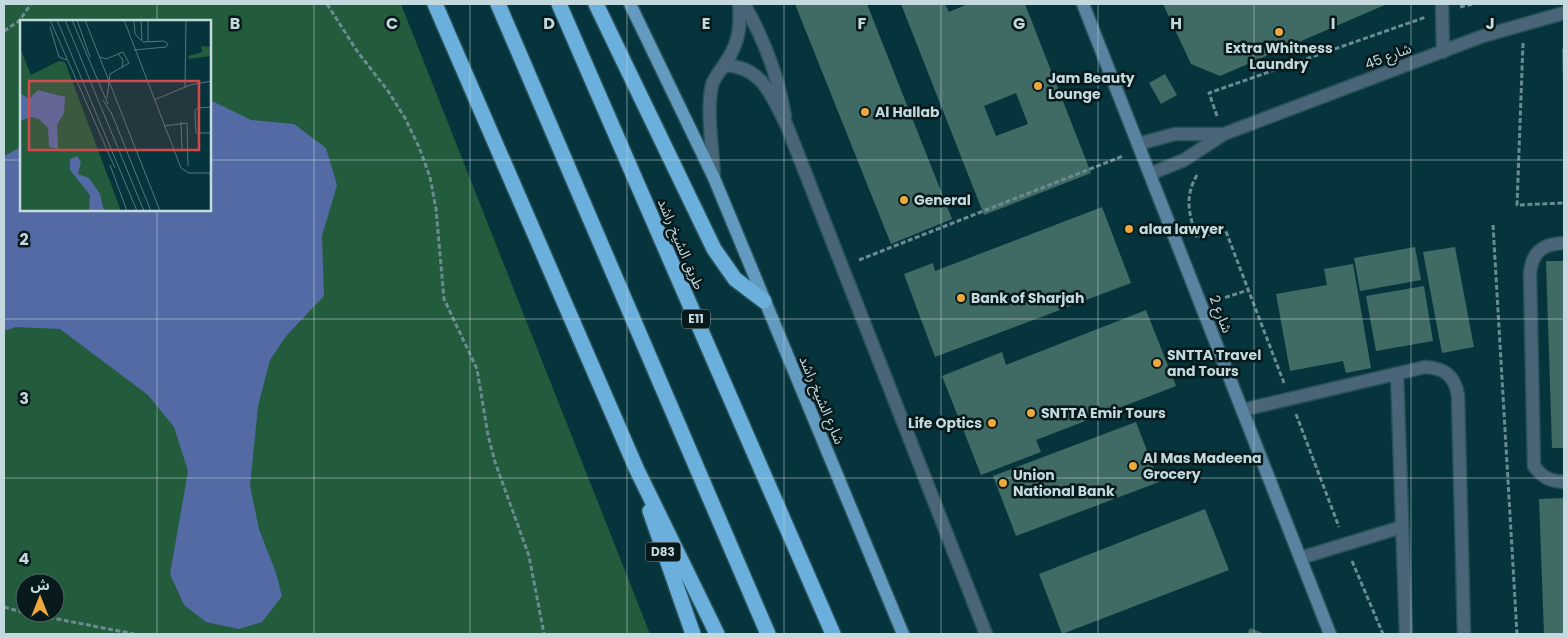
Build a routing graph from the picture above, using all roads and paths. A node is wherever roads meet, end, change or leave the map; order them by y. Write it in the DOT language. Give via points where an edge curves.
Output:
graph roads {
  1 [pos="31,4"];
  2 [pos="327,4"];
  3 [pos="435,4"];
  4 [pos="498,4"];
  5 [pos="559,4"];
  6 [pos="596,4"];
  7 [pos="630,4"];
  8 [pos="637,4"];
  9 [pos="739,4"];
  10 [pos="744,4"];
  11 [pos="1083,4"];
  12 [pos="1473,4"];
  13 [pos="1442,8"];
  14 [pos="1564,13"];
  15 [pos="639,21"];
  16 [pos="1524,23"];
  17 [pos="4,31"];
  18 [pos="1443,52"];
  19 [pos="724,64"];
  20 [pos="786,126"];
  21 [pos="1224,134"];
  22 [pos="1139,146"];
  23 [pos="1199,172"];
  24 [pos="1150,174"];
  25 [pos="714,178"];
  26 [pos="1564,203"];
  27 [pos="1493,225"];
  28 [pos="1564,243"];
  29 [pos="842,267"];
  30 [pos="1248,290"];
  31 [pos="764,302"];
  32 [pos="1202,306"];
  33 [pos="1397,374"];
  34 [pos="1290,399"];
  35 [pos="1242,410"];
  36 [pos="637,470"];
  37 [pos="1564,482"];
  38 [pos="1402,527"];
  39 [pos="1345,544"];
  40 [pos="1300,558"];
  41 [pos="65,621"];
  42 [pos="134,634"];
  43 [pos="544,634"];
  44 [pos="693,634"];
  45 [pos="717,634"];
  46 [pos="768,634"];
  47 [pos="833,634"];
  48 [pos="903,634"];
  49 [pos="986,634"];
  50 [pos="1330,634"];
  51 [pos="1383,634"];
  52 [pos="1406,634"];
  53 [pos="1464,634"];
  54 [pos="1517,634"];
  1 -- 17 [label="path" via="18,21"];
  2 -- 43 [label="path" via="340,28 405,118 430,177 444,299 477,369 488,436 529,556"];
  3 -- 36 [label="highway"];
  4 -- 46 [label="highway"];
  5 -- 47 [label="highway, طريق الشيخ راشد / E11"];
  6 -- 31 [label="highway" via="714,249 734,279"];
  7 -- 15 [label="main road, شارع الشيخ راشد"];
  8 -- 15 [label="main road"];
  9 -- 19 [label="lane" via="741,23 738,38"];
  10 -- 20 [label="lane" via="770,57 781,91"];
  11 -- 22 [label="street, شارع 2"];
  12 -- 13 [label="path"];
  13 -- 18 [label="lane"];
  13 -- 21 [label="path" via="1209,93"];
  14 -- 16 [label="lane, شارع 45"];
  15 -- 25 [label="main road, شارع الشيخ راشد"];
  16 -- 18 [label="lane, شارع 45"];
  16 -- 26 [label="path" via="1517,205"];
  18 -- 21 [label="lane, شارع 45"];
  19 -- 20 [label="lane" via="738,65 761,79"];
  19 -- 25 [label="lane" via="715,76 710,98"];
  20 -- 29 [label="lane"];
  21 -- 22 [label="lane, شارع 45" via="1175,134"];
  21 -- 24 [label="lane, شارع 45" via="1184,160"];
  22 -- 24 [label="street, شارع 2"];
  22 -- 29 [label="path"];
  23 -- 30 [label="path" via="1193,182 1188,206 1197,238 1225,229"];
  24 -- 32 [label="street, شارع 2"];
  25 -- 31 [label="main road, شارع الشيخ راشد"];
  27 -- 54 [label="path"];
  28 -- 37 [label="lane" via="1548,245 1538,252 1531,262 1530,274 1534,466 1541,476"];
  29 -- 49 [label="lane"];
  30 -- 32 [label="path"];
  30 -- 34 [label="path"];
  31 -- 48 [label="main road, شارع الشيخ راشد"];
  32 -- 35 [label="street, شارع 2"];
  33 -- 34 [label="lane"];
  33 -- 38 [label="lane"];
  33 -- 53 [label="lane" via="1437,367 1456,384"];
  34 -- 35 [label="lane"];
  34 -- 39 [label="path"];
  35 -- 40 [label="street, شارع 2"];
  36 -- 44 [label="highway, D83"];
  36 -- 45 [label="highway"];
  38 -- 39 [label="lane"];
  38 -- 52 [label="lane"];
  39 -- 40 [label="lane"];
  39 -- 51 [label="path"];
  40 -- 50 [label="street, شارع 2"];
  41 -- 42 [label="path"];
}
